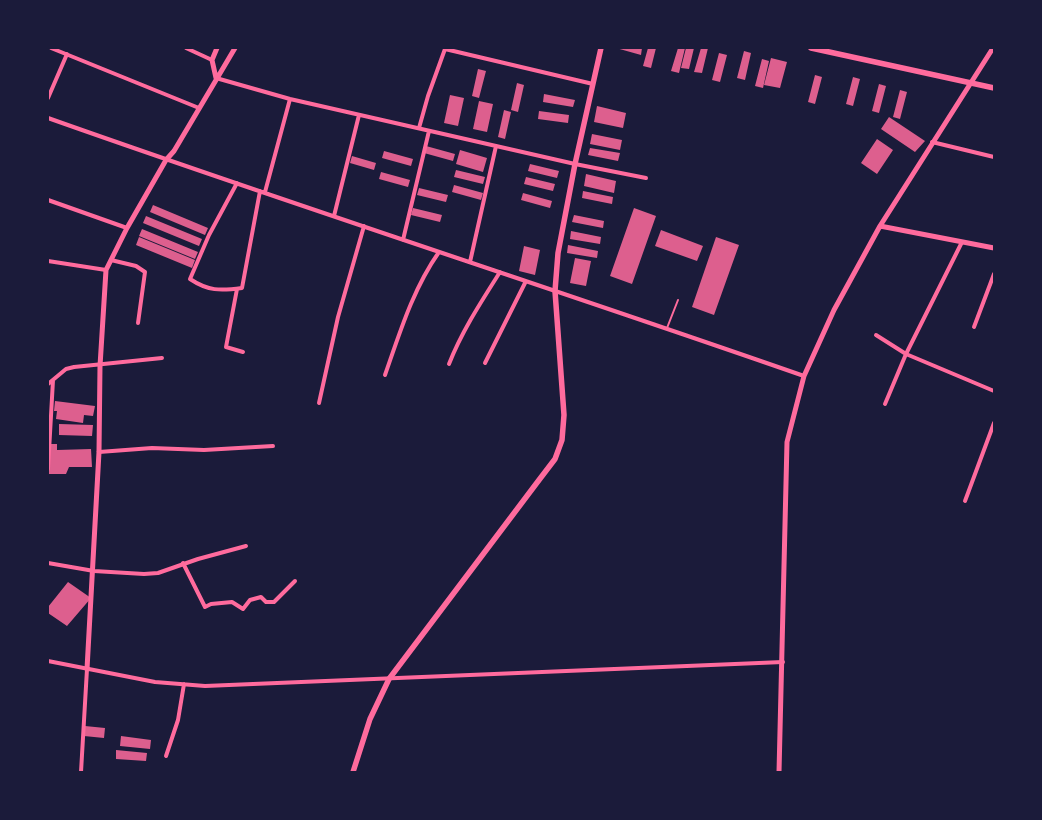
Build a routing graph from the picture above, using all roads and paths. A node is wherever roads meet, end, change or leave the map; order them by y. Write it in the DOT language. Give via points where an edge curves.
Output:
graph roads {
  1 [pos="51,48"];
  2 [pos="186,48"];
  3 [pos="217,48"];
  4 [pos="235,48"];
  5 [pos="601,48"];
  6 [pos="811,48"];
  7 [pos="993,48"];
  8 [pos="67,54"];
  9 [pos="212,60"];
  10 [pos="216,78"];
  11 [pos="972,83"];
  12 [pos="593,84"];
  13 [pos="994,88"];
  14 [pos="48,98"];
  15 [pos="290,99"];
  16 [pos="198,108"];
  17 [pos="359,115"];
  18 [pos="48,118"];
  19 [pos="419,128"];
  20 [pos="430,130"];
  21 [pos="932,142"];
  22 [pos="496,146"];
  23 [pos="994,157"];
  24 [pos="166,160"];
  25 [pos="575,164"];
  26 [pos="646,178"];
  27 [pos="237,183"];
  28 [pos="260,191"];
  29 [pos="265,192"];
  30 [pos="48,200"];
  31 [pos="334,216"];
  32 [pos="364,226"];
  33 [pos="880,226"];
  34 [pos="127,228"];
  35 [pos="403,240"];
  36 [pos="962,242"];
  37 [pos="994,248"];
  38 [pos="439,252"];
  39 [pos="111,260"];
  40 [pos="48,261"];
  41 [pos="470,262"];
  42 [pos="106,270"];
  43 [pos="500,272"];
  44 [pos="994,274"];
  45 [pos="526,281"];
  46 [pos="237,289"];
  47 [pos="555,291"];
  48 [pos="678,300"];
  49 [pos="138,323"];
  50 [pos="974,327"];
  51 [pos="667,328"];
  52 [pos="876,335"];
  53 [pos="243,352"];
  54 [pos="906,354"];
  55 [pos="162,358"];
  56 [pos="486,363"];
  57 [pos="449,364"];
  58 [pos="100,366"];
  59 [pos="385,375"];
  60 [pos="804,376"];
  61 [pos="53,380"];
  62 [pos="48,384"];
  63 [pos="994,391"];
  64 [pos="319,403"];
  65 [pos="885,404"];
  66 [pos="994,423"];
  67 [pos="273,446"];
  68 [pos="99,452"];
  69 [pos="48,469"];
  70 [pos="965,502"];
  71 [pos="246,546"];
  72 [pos="48,563"];
  73 [pos="182,564"];
  74 [pos="94,571"];
  75 [pos="295,582"];
  76 [pos="48,661"];
  77 [pos="783,662"];
  78 [pos="88,670"];
  79 [pos="389,679"];
  80 [pos="184,684"];
  81 [pos="166,756"];
  82 [pos="81,772"];
  83 [pos="353,772"];
  84 [pos="779,772"];
  1 -- 8 [label="street"];
  2 -- 9 [label="street"];
  3 -- 9 [label="street"];
  4 -- 10 [label="street"];
  5 -- 12 [label="main road"];
  6 -- 11 [label="main road"];
  7 -- 11 [label="street"];
  8 -- 14 [label="street"];
  8 -- 16 [label="street"];
  9 -- 10 [label="street"];
  10 -- 15 [label="street"];
  10 -- 16 [label="street"];
  11 -- 13 [label="main road"];
  11 -- 21 [label="street"];
  12 -- 19 [label="street" via="445,49"];
  12 -- 25 [label="main road"];
  15 -- 17 [label="street"];
  15 -- 29 [label="street"];
  16 -- 24 [label="street"];
  17 -- 19 [label="street"];
  17 -- 31 [label="street"];
  18 -- 24 [label="street"];
  19 -- 20 [label="street"];
  20 -- 22 [label="street"];
  20 -- 35 [label="street"];
  21 -- 23 [label="street"];
  21 -- 33 [label="street"];
  22 -- 25 [label="street"];
  22 -- 41 [label="street"];
  24 -- 27 [label="street"];
  24 -- 34 [label="street"];
  25 -- 26 [label="street"];
  25 -- 47 [label="main road" via="558,253"];
  27 -- 28 [label="street"];
  27 -- 46 [label="street" via="190,279 217,290"];
  28 -- 29 [label="street"];
  28 -- 46 [label="street" via="242,288"];
  29 -- 31 [label="street"];
  30 -- 34 [label="street"];
  31 -- 32 [label="street"];
  32 -- 35 [label="street"];
  32 -- 64 [label="street" via="338,317"];
  33 -- 36 [label="street"];
  33 -- 60 [label="street" via="834,310"];
  34 -- 39 [label="street"];
  35 -- 38 [label="street"];
  36 -- 37 [label="street"];
  36 -- 54 [label="street"];
  38 -- 41 [label="street"];
  38 -- 59 [label="street" via="416,292"];
  39 -- 42 [label="street"];
  39 -- 49 [label="street" via="136,266 145,272"];
  40 -- 42 [label="street"];
  41 -- 43 [label="street"];
  42 -- 58 [label="street"];
  43 -- 45 [label="street"];
  43 -- 57 [label="street" via="458,340"];
  44 -- 50 [label="street"];
  45 -- 47 [label="street"];
  45 -- 56 [label="street"];
  46 -- 53 [label="street" via="226,348"];
  47 -- 51 [label="street"];
  47 -- 79 [label="main road" via="564,415 560,446 550,466"];
  48 -- 51 [label="lane"];
  51 -- 60 [label="street"];
  52 -- 54 [label="street"];
  54 -- 63 [label="street"];
  54 -- 65 [label="street"];
  55 -- 58 [label="street"];
  58 -- 61 [label="street" via="66,369"];
  58 -- 68 [label="street"];
  60 -- 77 [label="street" via="787,442"];
  61 -- 62 [label="street"];
  61 -- 69 [label="street"];
  66 -- 70 [label="street"];
  67 -- 68 [label="street"];
  68 -- 74 [label="street"];
  71 -- 73 [label="street"];
  72 -- 74 [label="street"];
  73 -- 74 [label="street" via="158,573"];
  73 -- 75 [label="street" via="205,607 232,602 243,609 250,600 261,598 274,602"];
  74 -- 78 [label="street"];
  76 -- 78 [label="street"];
  77 -- 79 [label="street"];
  77 -- 84 [label="street"];
  78 -- 80 [label="street"];
  78 -- 82 [label="street"];
  79 -- 80 [label="street" via="205,686"];
  79 -- 83 [label="main road" via="368,726"];
  80 -- 81 [label="street" via="178,720"];
}
